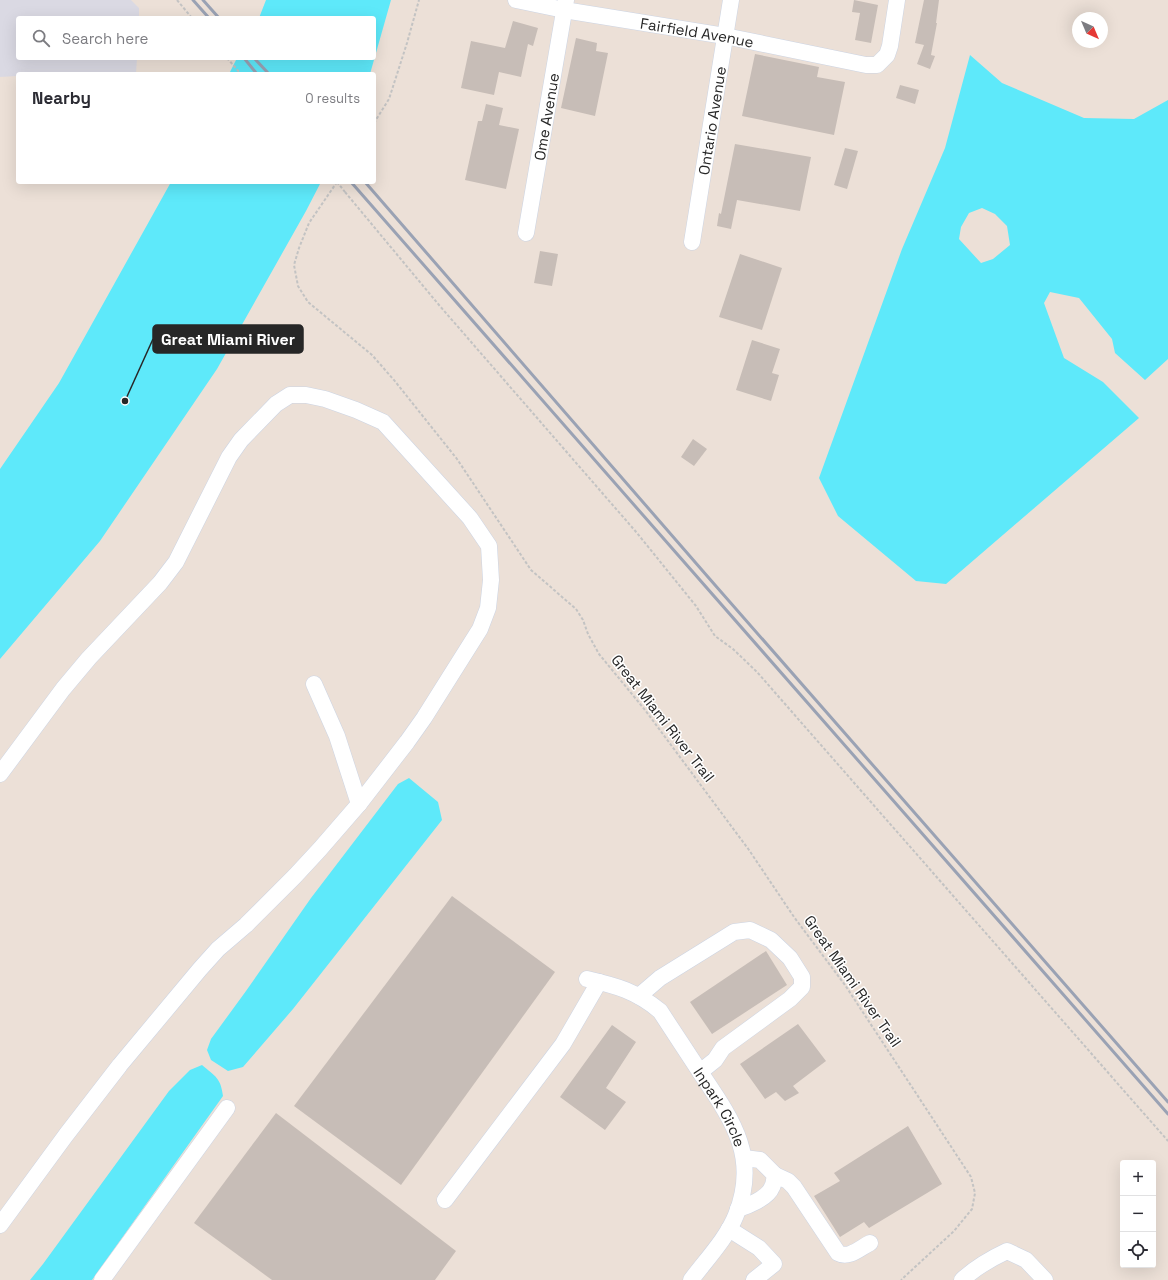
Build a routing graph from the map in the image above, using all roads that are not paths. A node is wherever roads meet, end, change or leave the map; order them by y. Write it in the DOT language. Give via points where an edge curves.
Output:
graph roads {
  1 [pos="516,0"];
  2 [pos="731,0"];
  3 [pos="897,0"];
  4 [pos="565,5"];
  5 [pos="725,36"];
  6 [pos="526,233"];
  7 [pos="692,242"];
  8 [pos="314,684"];
  9 [pos="0,774"];
  10 [pos="359,804"];
  11 [pos="639,996"];
  12 [pos="700,1072"];
  13 [pos="227,1108"];
  14 [pos="744,1158"];
  15 [pos="775,1175"];
  16 [pos="445,1200"];
  17 [pos="738,1210"];
  18 [pos="0,1225"];
  19 [pos="729,1229"];
  20 [pos="870,1243"];
  21 [pos="102,1280"];
  22 [pos="691,1280"];
  23 [pos="754,1280"];
  24 [pos="962,1280"];
  25 [pos="1045,1280"];
  1 -- 4 [label="street, Fairfield Avenue"];
  2 -- 5 [label="street, Ontario Avenue"];
  3 -- 5 [label="street, Fairfield Avenue" via="890,46 887,55 877,65 866,65"];
  4 -- 5 [label="street, Fairfield Avenue"];
  4 -- 6 [label="street, Ome Avenue"];
  5 -- 7 [label="street, Ontario Avenue"];
  8 -- 10 [label="street" via="337,736"];
  9 -- 10 [label="street" via="59,695 176,562 229,457 241,440 276,404 290,395 306,395 325,399 383,422 470,518 489,546 491,580 488,608 480,629 424,718"];
  10 -- 18 [label="street" via="295,876 200,969 66,1135"];
  11 -- 12 [label="street, Inpark Circle" via="660,1011"];
  11 -- 12 [label="street" via="660,978 734,932 750,930 770,940 790,958 802,976 802,987 790,999 723,1048 715,1060"];
  11 -- 16 [label="street, Inpark Circle" via="624,989 593,981 563,1044"];
  12 -- 14 [label="street, Inpark Circle" via="730,1117"];
  13 -- 21 [label="street"];
  14 -- 15 [label="street" via="760,1160"];
  14 -- 17 [label="street, Inpark Circle" via="745,1178"];
  15 -- 17 [label="street" via="772,1189 752,1204"];
  15 -- 20 [label="street" via="794,1187 838,1253 848,1256"];
  17 -- 19 [label="street, Inpark Circle"];
  19 -- 22 [label="street, Inpark Circle"];
  19 -- 23 [label="street" via="759,1248 774,1264"];
  24 -- 25 [label="street" via="989,1259 1007,1251 1026,1260"];
}
